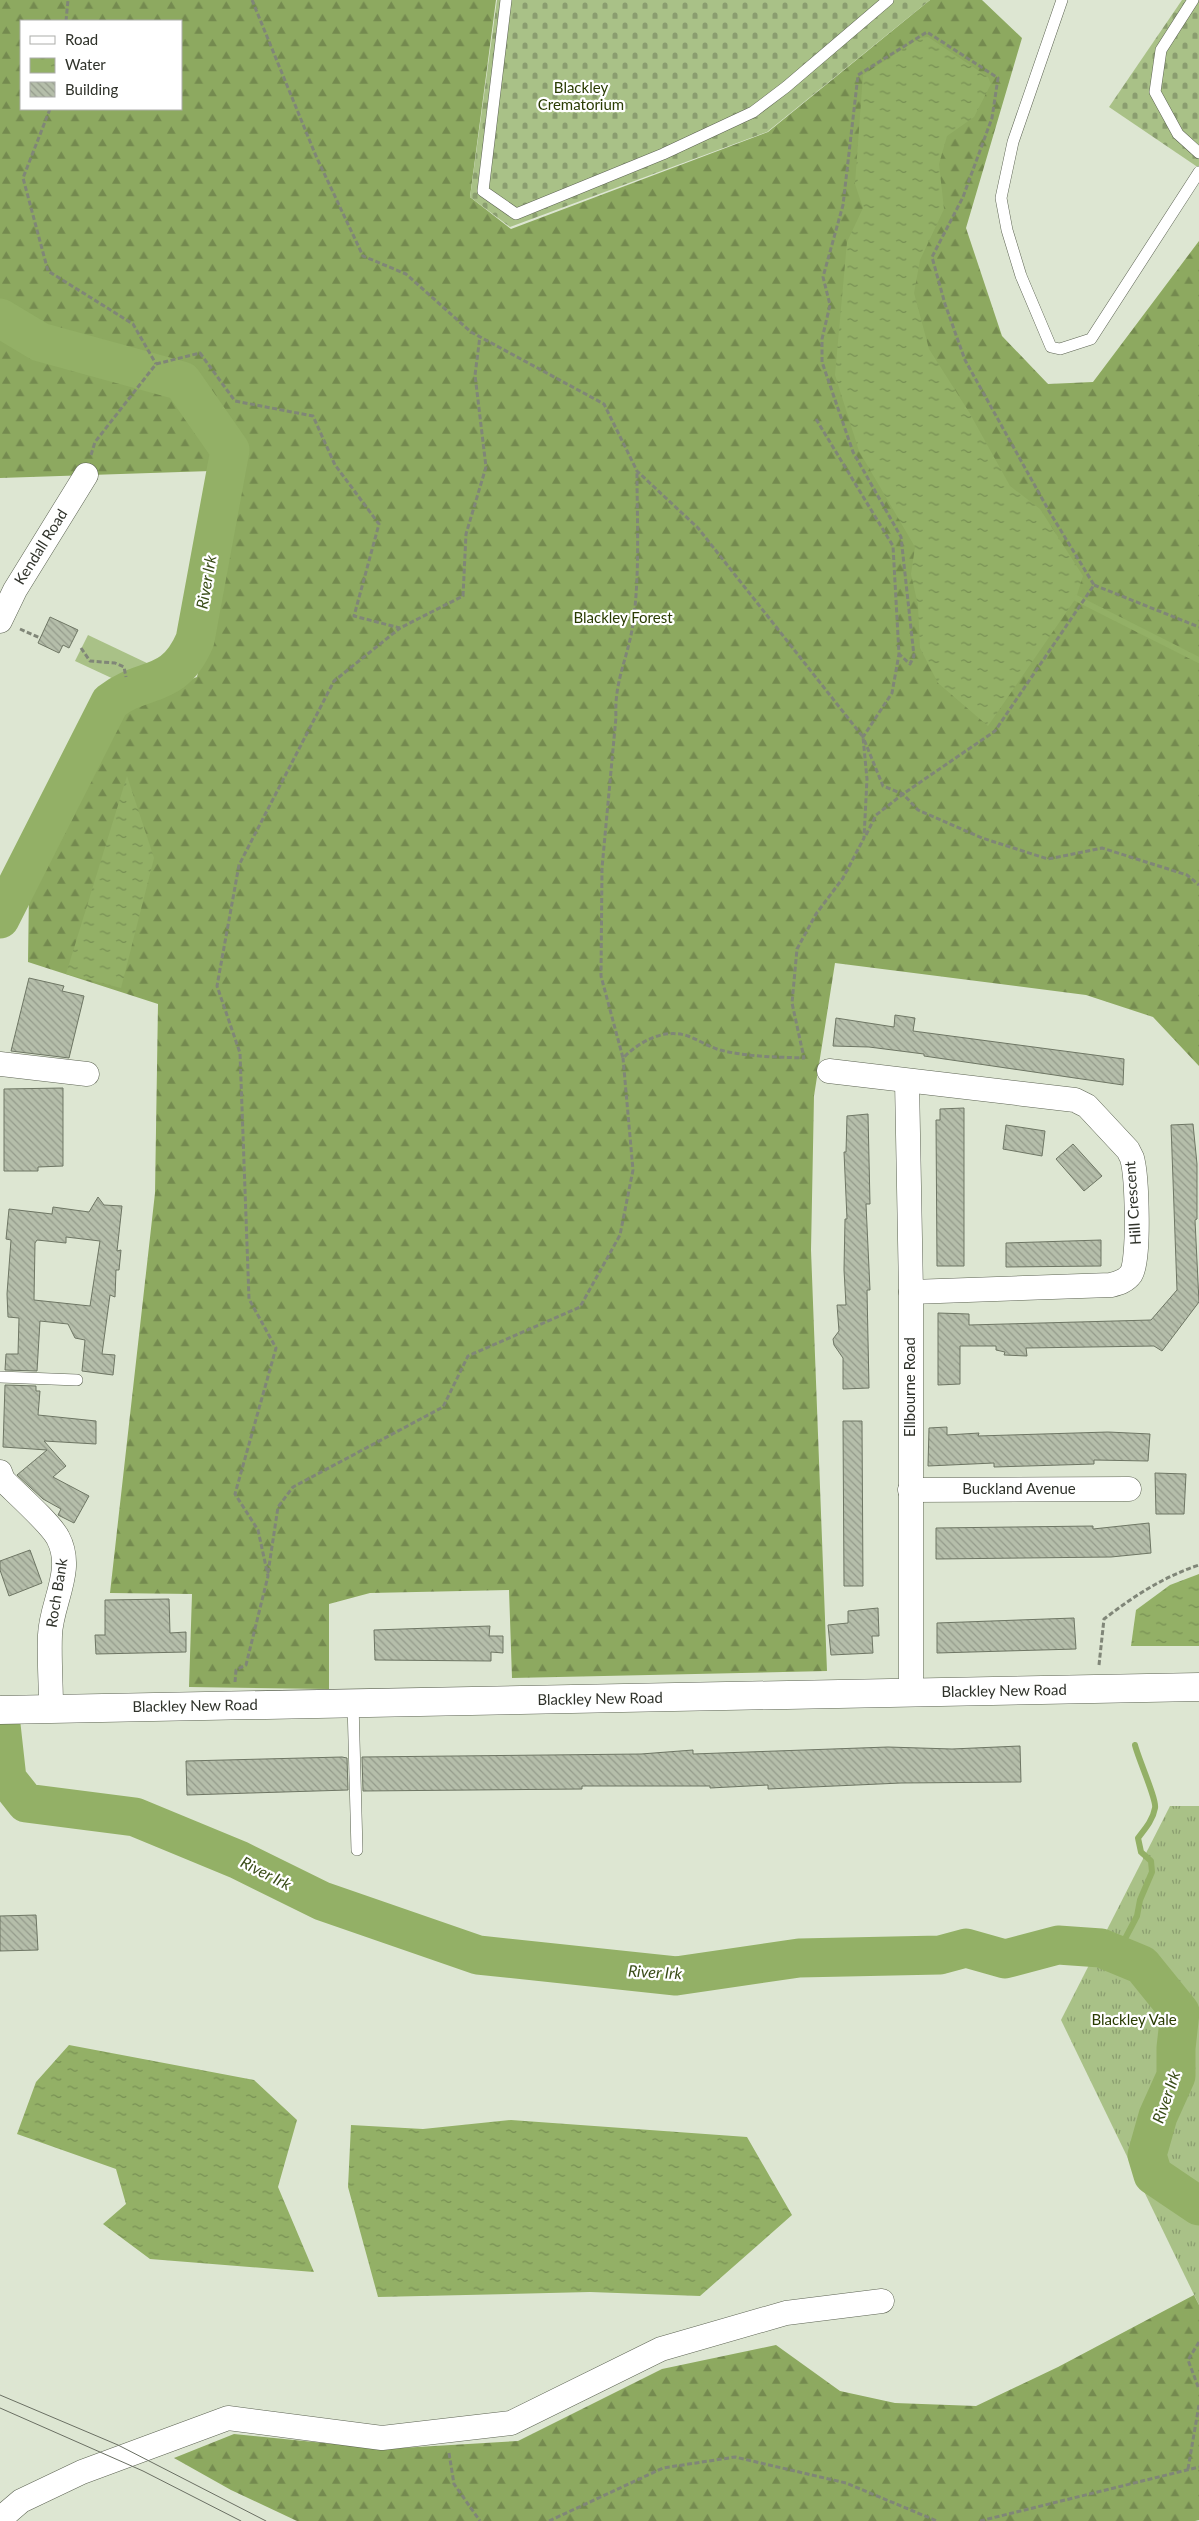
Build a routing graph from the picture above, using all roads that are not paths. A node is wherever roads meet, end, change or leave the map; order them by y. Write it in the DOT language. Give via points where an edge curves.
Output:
graph roads {
  1 [pos="506,0"];
  2 [pos="888,0"];
  3 [pos="1062,0"];
  4 [pos="1193,0"];
  5 [pos="1199,153"];
  6 [pos="1199,172"];
  7 [pos="86,475"];
  8 [pos="7,587"];
  9 [pos="9,625"];
  10 [pos="0,1064"];
  11 [pos="829,1071"];
  12 [pos="87,1074"];
  13 [pos="907,1081"];
  14 [pos="911,1292"];
  15 [pos="0,1377"];
  16 [pos="77,1380"];
  17 [pos="0,1472"];
  18 [pos="1129,1489"];
  19 [pos="910,1490"];
  20 [pos="1199,1687"];
  21 [pos="910,1693"];
  22 [pos="353,1703"];
  23 [pos="51,1708"];
  24 [pos="11,1710"];
  25 [pos="357,1850"];
  26 [pos="882,2301"];
  27 [pos="0,2519"];
  1 -- 2 [label="lane" via="483,191 516,214 664,154 753,112"];
  3 -- 6 [label="lane" via="1013,142 1001,198 1020,276 1051,347 1060,349 1090,339"];
  4 -- 5 [label="lane" via="1161,50 1155,92 1178,134"];
  7 -- 8 [label="street, Kendall Road"];
  8 -- 9 [label="street, Kendall Road"];
  10 -- 12 [label="street"];
  11 -- 13 [label="street, Hill Crescent"];
  13 -- 14 [label="street, Ellbourne Road"];
  13 -- 14 [label="street, Hill Crescent" via="1075,1100 1087,1106 1132,1158 1137,1252 1131,1273 1123,1282 1111,1285"];
  14 -- 19 [label="street, Ellbourne Road"];
  15 -- 16 [label="lane"];
  17 -- 23 [label="street, Roch Bank" via="3,1480 58,1537 64,1552 59,1598 50,1633"];
  18 -- 19 [label="street, Buckland Avenue"];
  19 -- 21 [label="street, Ellbourne Road"];
  20 -- 21 [label="street, Blackley New Road"];
  21 -- 22 [label="street, Blackley New Road"];
  22 -- 23 [label="street, Blackley New Road"];
  22 -- 25 [label="lane"];
  23 -- 24 [label="street, Blackley New Road"];
  26 -- 27 [label="street" via="786,2313 661,2349 511,2423 382,2438 228,2418 82,2472 21,2501"];
}
